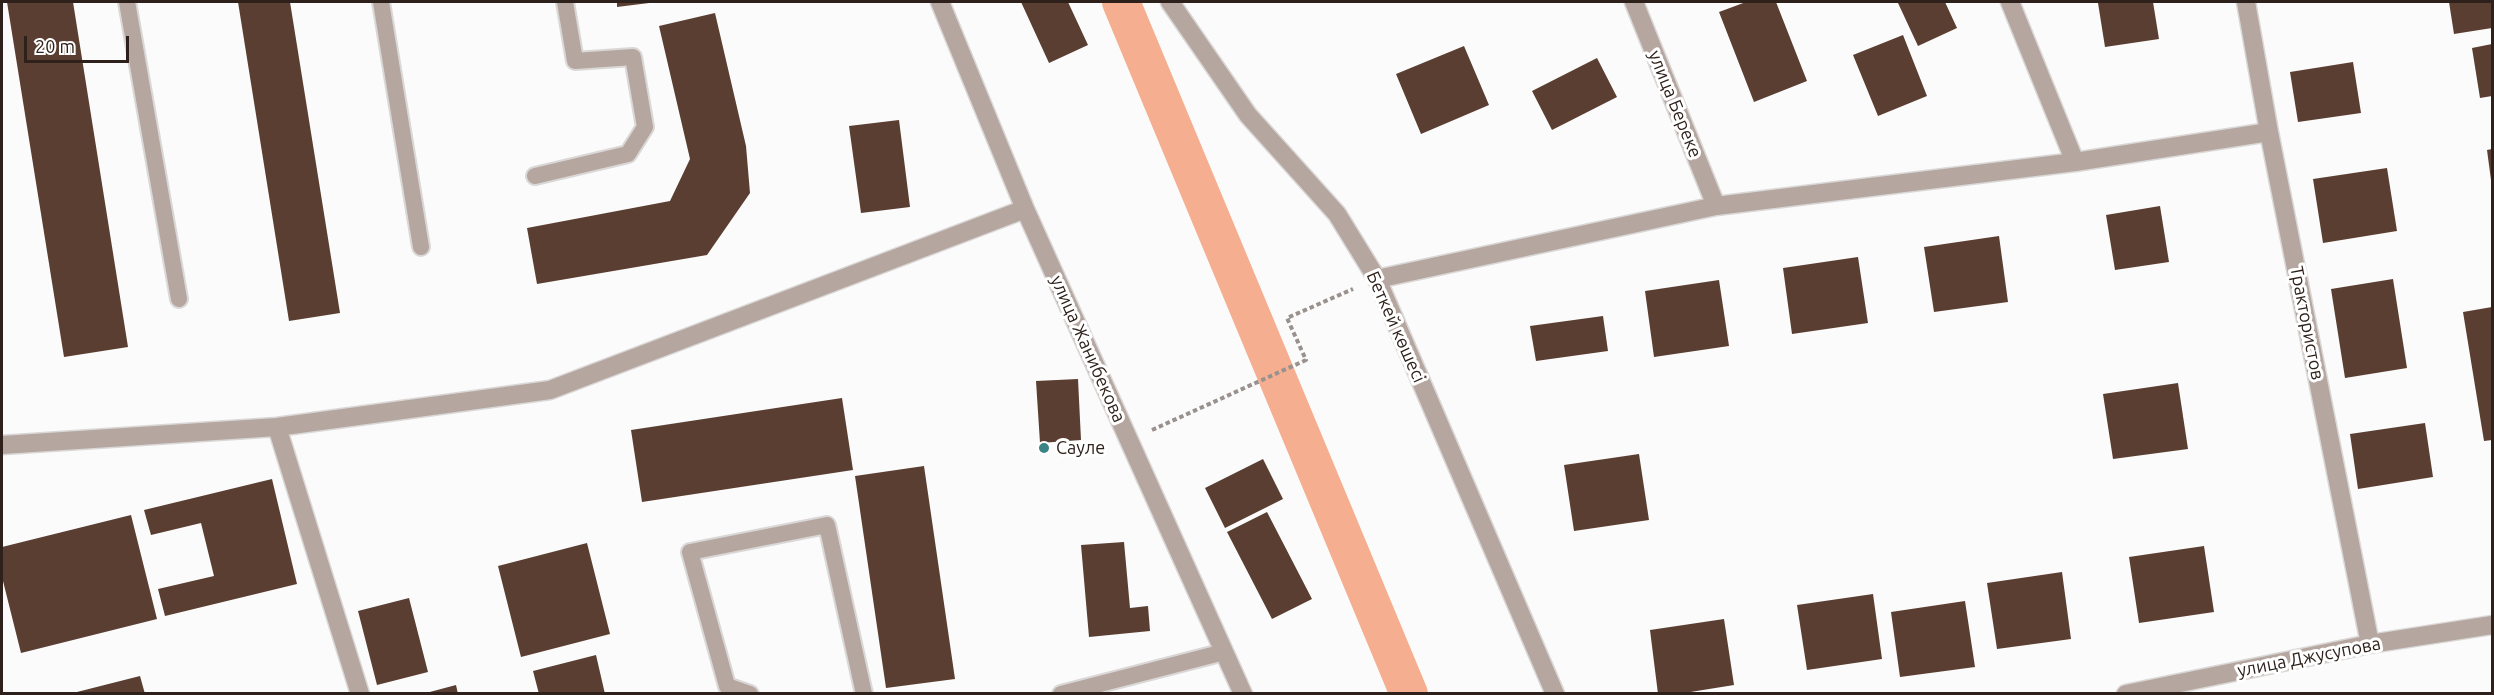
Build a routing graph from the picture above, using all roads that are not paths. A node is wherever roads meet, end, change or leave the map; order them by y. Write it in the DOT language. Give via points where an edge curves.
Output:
graph roads {
  1 [pos="127,2"];
  2 [pos="381,2"];
  3 [pos="565,2"];
  4 [pos="940,2"];
  5 [pos="1170,2"];
  6 [pos="1634,2"];
  7 [pos="2010,2"];
  8 [pos="2246,2"];
  9 [pos="2269,132"];
  10 [pos="2075,162"];
  11 [pos="535,176"];
  12 [pos="1716,206"];
  13 [pos="1025,209"];
  14 [pos="421,247"];
  15 [pos="1377,279"];
  16 [pos="179,299"];
  17 [pos="277,427"];
  18 [pos="2,445"];
  19 [pos="2493,625"];
  20 [pos="2370,644"];
  21 [pos="1224,652"];
  22 [pos="360,693"];
  23 [pos="750,693"];
  24 [pos="864,693"];
  25 [pos="1061,693"];
  26 [pos="1243,693"];
  27 [pos="1555,693"];
  28 [pos="2126,693"];
  1 -- 16 [label="lane"];
  2 -- 14 [label="lane"];
  3 -- 11 [label="lane" via="575,61 633,57 645,127 628,154"];
  4 -- 13 [label="street, улица Жанибекова"];
  5 -- 15 [label="street, Беткей көшесі" via="1248,115 1337,214"];
  6 -- 12 [label="street, улица Береке"];
  7 -- 10 [label="street"];
  8 -- 9 [label="street, Трактористов"];
  9 -- 10 [label="street"];
  9 -- 20 [label="street, Трактористов"];
  10 -- 12 [label="street"];
  12 -- 15 [label="street"];
  13 -- 17 [label="street" via="550,390"];
  13 -- 21 [label="street, улица Жанибекова"];
  15 -- 27 [label="street, Беткей көшесі"];
  17 -- 18 [label="street"];
  17 -- 22 [label="street"];
  19 -- 20 [label="street, улица Джусупова"];
  20 -- 28 [label="street, улица Джусупова"];
  21 -- 25 [label="lane"];
  21 -- 26 [label="street, улица Жанибекова"];
  23 -- 24 [label="lane" via="727,686 690,552 827,525"];
}
